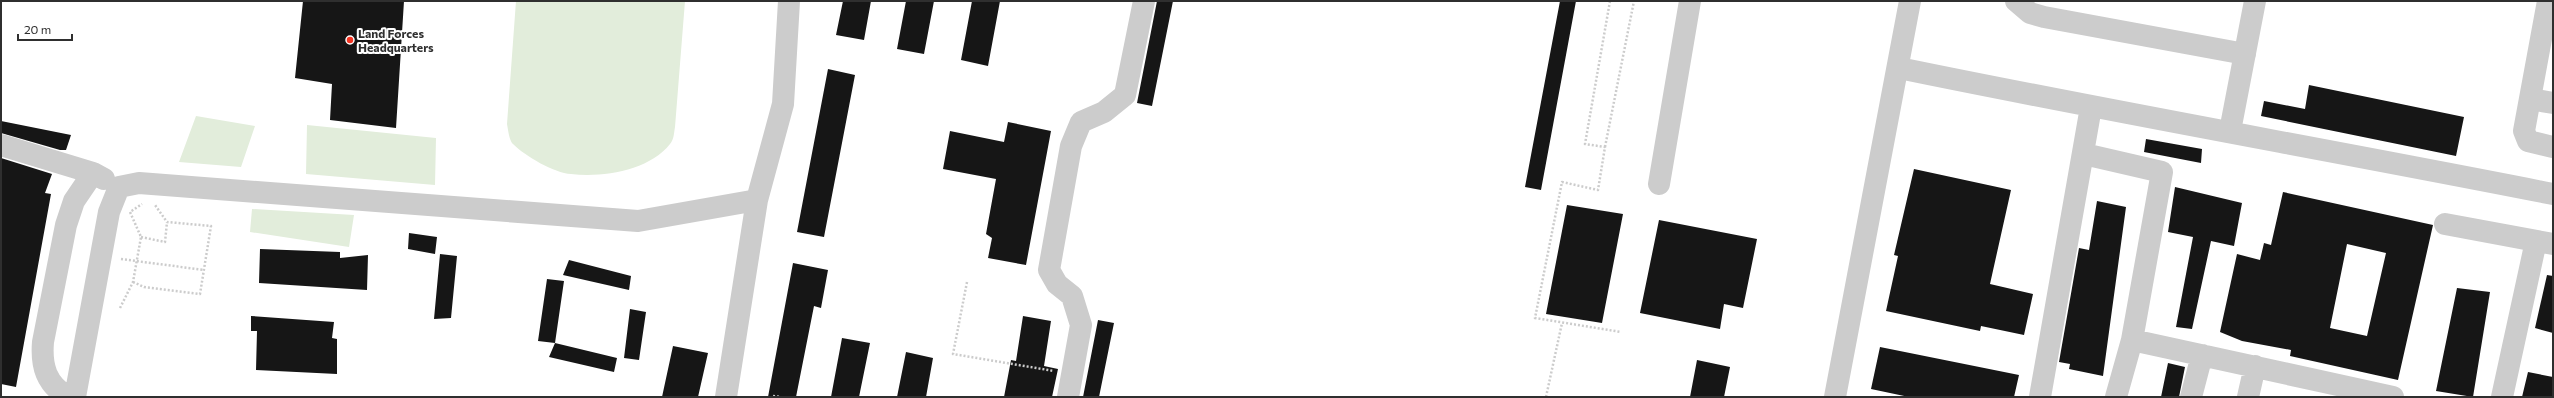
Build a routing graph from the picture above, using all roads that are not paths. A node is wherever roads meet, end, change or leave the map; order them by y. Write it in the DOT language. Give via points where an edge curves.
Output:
graph roads {
  1 [pos="789,1"];
  2 [pos="1144,1"];
  3 [pos="1690,1"];
  4 [pos="1910,1"];
  5 [pos="2016,1"];
  6 [pos="2255,1"];
  7 [pos="2548,1"];
  8 [pos="2546,52"];
  9 [pos="2245,54"];
  10 [pos="1899,68"];
  11 [pos="2530,99"];
  12 [pos="2553,103"];
  13 [pos="2091,107"];
  14 [pos="2230,131"];
  15 [pos="1,145"];
  16 [pos="2553,147"];
  17 [pos="2084,154"];
  18 [pos="93,173"];
  19 [pos="1659,184"];
  20 [pos="119,187"];
  21 [pos="2553,194"];
  22 [pos="757,200"];
  23 [pos="2445,224"];
  24 [pos="2544,242"];
  25 [pos="2132,340"];
  26 [pos="2202,355"];
  27 [pos="2255,366"];
  28 [pos="68,397"];
  29 [pos="75,397"];
  30 [pos="726,397"];
  31 [pos="1068,397"];
  32 [pos="1834,397"];
  33 [pos="2040,397"];
  34 [pos="2116,397"];
  35 [pos="2191,397"];
  36 [pos="2248,397"];
  37 [pos="2393,397"];
  38 [pos="2502,397"];
  1 -- 22 [label="lane" via="783,104"];
  2 -- 31 [label="lane" via="1125,95 1104,112 1081,122 1070,146 1049,270 1057,284 1072,296 1081,325"];
  3 -- 19 [label="lane"];
  4 -- 10 [label="lane"];
  5 -- 9 [label="lane" via="2030,13 2044,17"];
  6 -- 9 [label="lane"];
  7 -- 8 [label="lane"];
  8 -- 11 [label="lane"];
  9 -- 14 [label="lane"];
  10 -- 13 [label="lane"];
  10 -- 32 [label="lane"];
  11 -- 12 [label="lane"];
  11 -- 16 [label="lane" via="2525,136 2533,143"];
  13 -- 14 [label="lane"];
  13 -- 17 [label="lane"];
  14 -- 21 [label="lane"];
  15 -- 18 [label="lane"];
  17 -- 25 [label="lane" via="2162,172"];
  17 -- 33 [label="lane"];
  18 -- 20 [label="lane"];
  18 -- 28 [label="lane" via="74,201 68,219 43,342 42,360 47,377 58,392"];
  20 -- 22 [label="lane" via="139,183 638,221"];
  20 -- 29 [label="lane" via="109,212"];
  22 -- 30 [label="lane"];
  23 -- 24 [label="lane"];
  24 -- 38 [label="lane"];
  25 -- 26 [label="lane"];
  25 -- 34 [label="lane"];
  26 -- 27 [label="lane"];
  26 -- 35 [label="lane"];
  27 -- 36 [label="lane"];
  27 -- 37 [label="lane"];
}
